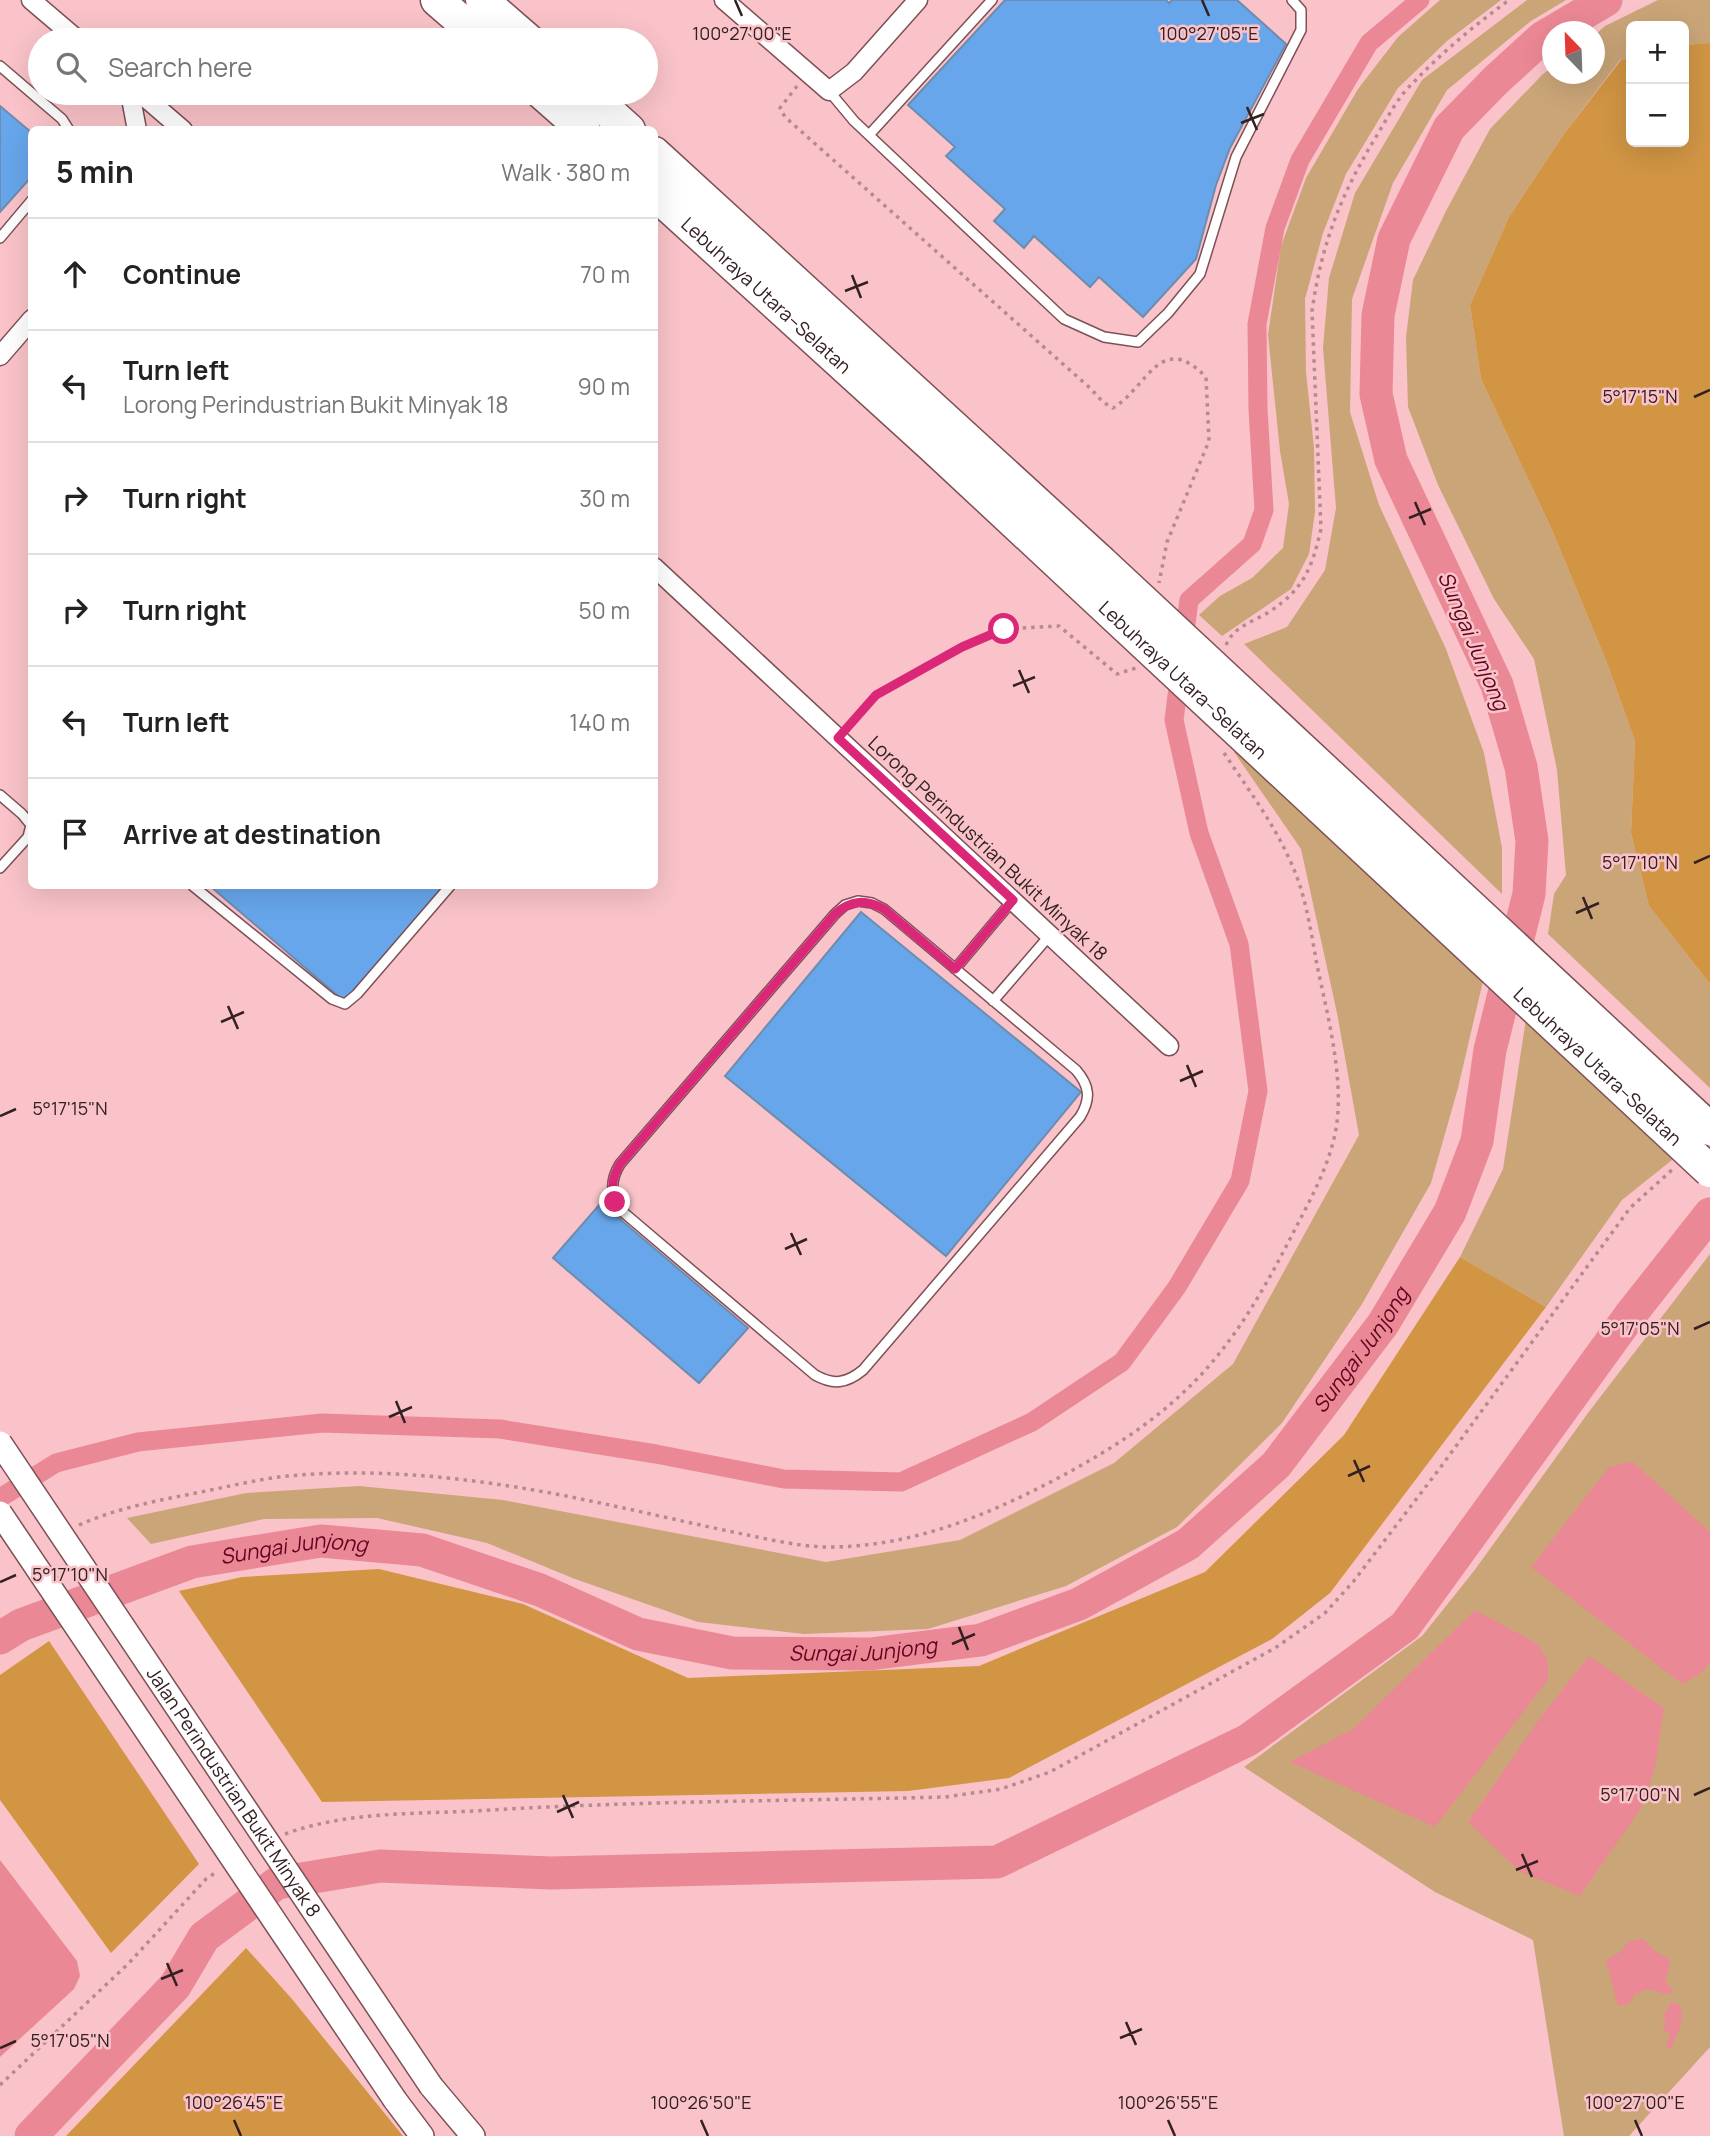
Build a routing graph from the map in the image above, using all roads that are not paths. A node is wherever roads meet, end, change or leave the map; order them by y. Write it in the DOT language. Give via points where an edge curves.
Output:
graph roads {
  1 [pos="31,0"];
  2 [pos="437,0"];
  3 [pos="482,0"];
  4 [pos="724,0"];
  5 [pos="918,0"];
  6 [pos="992,0"];
  7 [pos="1292,0"];
  8 [pos="64,28"];
  9 [pos="469,28"];
  10 [pos="514,28"];
  11 [pos="0,66"];
  12 [pos="28,90"];
  13 [pos="829,91"];
  14 [pos="46,105"];
  15 [pos="132,105"];
  16 [pos="154,105"];
  17 [pos="556,105"];
  18 [pos="601,105"];
  19 [pos="66,126"];
  20 [pos="136,126"];
  21 [pos="178,126"];
  22 [pos="579,126"];
  23 [pos="625,126"];
  24 [pos="869,135"];
  25 [pos="658,157"];
  26 [pos="658,197"];
  27 [pos="28,205"];
  28 [pos="0,238"];
  29 [pos="28,324"];
  30 [pos="0,356"];
  31 [pos="658,571"];
  32 [pos="1088,571"];
  33 [pos="0,795"];
  34 [pos="28,821"];
  35 [pos="28,834"];
  36 [pos="0,868"];
  37 [pos="197,889"];
  38 [pos="447,889"];
  39 [pos="1013,900"];
  40 [pos="1049,934"];
  41 [pos="955,969"];
  42 [pos="993,1001"];
  43 [pos="1169,1046"];
  44 [pos="1710,1129"];
  45 [pos="1696,1166"];
  46 [pos="0,1443"];
  47 [pos="0,1513"];
  48 [pos="422,2136"];
  49 [pos="473,2136"];
  1 -- 8 [label="street"];
  2 -- 9 [label="highway"];
  3 -- 10 [label="highway"];
  4 -- 13 [label="street"];
  5 -- 13 [label="street" via="853,72"];
  6 -- 24 [label="lane"];
  7 -- 24 [label="lane" via="1301,10 1301,30 1236,157 1200,274 1139,342 1104,337 1064,319"];
  11 -- 12 [label="lane"];
  13 -- 24 [label="lane"];
  14 -- 19 [label="lane"];
  15 -- 20 [label="street"];
  16 -- 21 [label="street"];
  17 -- 22 [label="highway"];
  18 -- 23 [label="highway"];
  25 -- 32 [label="highway, Lebuhraya Utara–Selatan"];
  26 -- 32 [label="highway, Lebuhraya Utara–Selatan" via="932,446"];
  27 -- 28 [label="lane"];
  29 -- 30 [label="street"];
  31 -- 39 [label="street, Lorong Perindustrian Bukit Minyak 18"];
  32 -- 44 [label="highway, Lebuhraya Utara–Selatan, bridge"];
  32 -- 45 [label="highway, Lebuhraya Utara–Selatan, bridge"];
  33 -- 34 [label="lane"];
  35 -- 36 [label="lane"];
  37 -- 38 [label="lane" via="332,999 345,1004"];
  39 -- 40 [label="street, Lorong Perindustrian Bukit Minyak 18"];
  39 -- 41 [label="lane"];
  40 -- 42 [label="lane"];
  40 -- 43 [label="street, Lorong Perindustrian Bukit Minyak 18"];
  41 -- 42 [label="lane"];
  41 -- 42 [label="lane" via="884,909 858,901 845,905 613,1176 615,1202 623,1212 827,1381 852,1379 863,1370 1087,1106 1085,1080"];
  46 -- 49 [label="street, Jalan Perindustrian Bukit Minyak 8, bridge" via="431,2086"];
  47 -- 48 [label="street, Jalan Perindustrian Bukit Minyak 8, bridge"];
}
